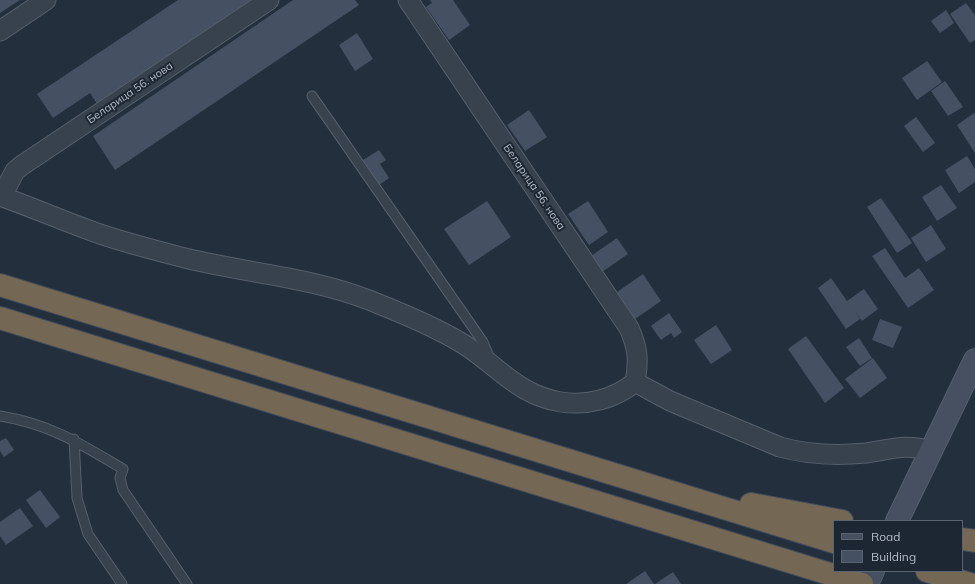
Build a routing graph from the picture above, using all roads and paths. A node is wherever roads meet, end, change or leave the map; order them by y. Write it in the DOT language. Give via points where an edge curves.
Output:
graph roads {
  1 [pos="46,0"];
  2 [pos="269,0"];
  3 [pos="408,0"];
  4 [pos="0,31"];
  5 [pos="312,96"];
  6 [pos="1,196"];
  7 [pos="0,285"];
  8 [pos="0,318"];
  9 [pos="975,360"];
  10 [pos="487,362"];
  11 [pos="635,382"];
  12 [pos="0,416"];
  13 [pos="74,439"];
  14 [pos="930,451"];
  15 [pos="626,479"];
  16 [pos="837,520"];
  17 [pos="896,520"];
  18 [pos="963,539"];
  19 [pos="975,541"];
  20 [pos="833,542"];
  21 [pos="833,568"];
  22 [pos="848,572"];
  23 [pos="930,572"];
  24 [pos="869,578"];
  25 [pos="122,584"];
  26 [pos="187,584"];
  27 [pos="970,584"];
  1 -- 4 [label="street"];
  2 -- 6 [label="street, Беларица 56. нова" via="21,166 15,171"];
  3 -- 11 [label="street, Беларица 56. нова" via="629,328 635,340 638,363"];
  5 -- 10 [label="lane" via="483,342 488,354"];
  6 -- 10 [label="street" via="127,242 187,258 313,282 340,290 369,300 446,335"];
  7 -- 15 [label="highway"];
  8 -- 21 [label="highway" via="501,473"];
  9 -- 14 [label="main road"];
  10 -- 11 [label="street" via="526,391 560,402 597,401 624,391"];
  11 -- 14 [label="street" via="670,401 792,450 840,455 908,446"];
  12 -- 13 [label="lane" via="47,428"];
  13 -- 25 [label="lane" via="77,498 88,534"];
  13 -- 26 [label="lane" via="123,468 120,478 123,490"];
  14 -- 17 [label="main road"];
  15 -- 16 [label="highway"];
  15 -- 20 [label="highway"];
  18 -- 19 [label="highway"];
  22 -- 24 [label="highway"];
  23 -- 27 [label="highway"];
}
